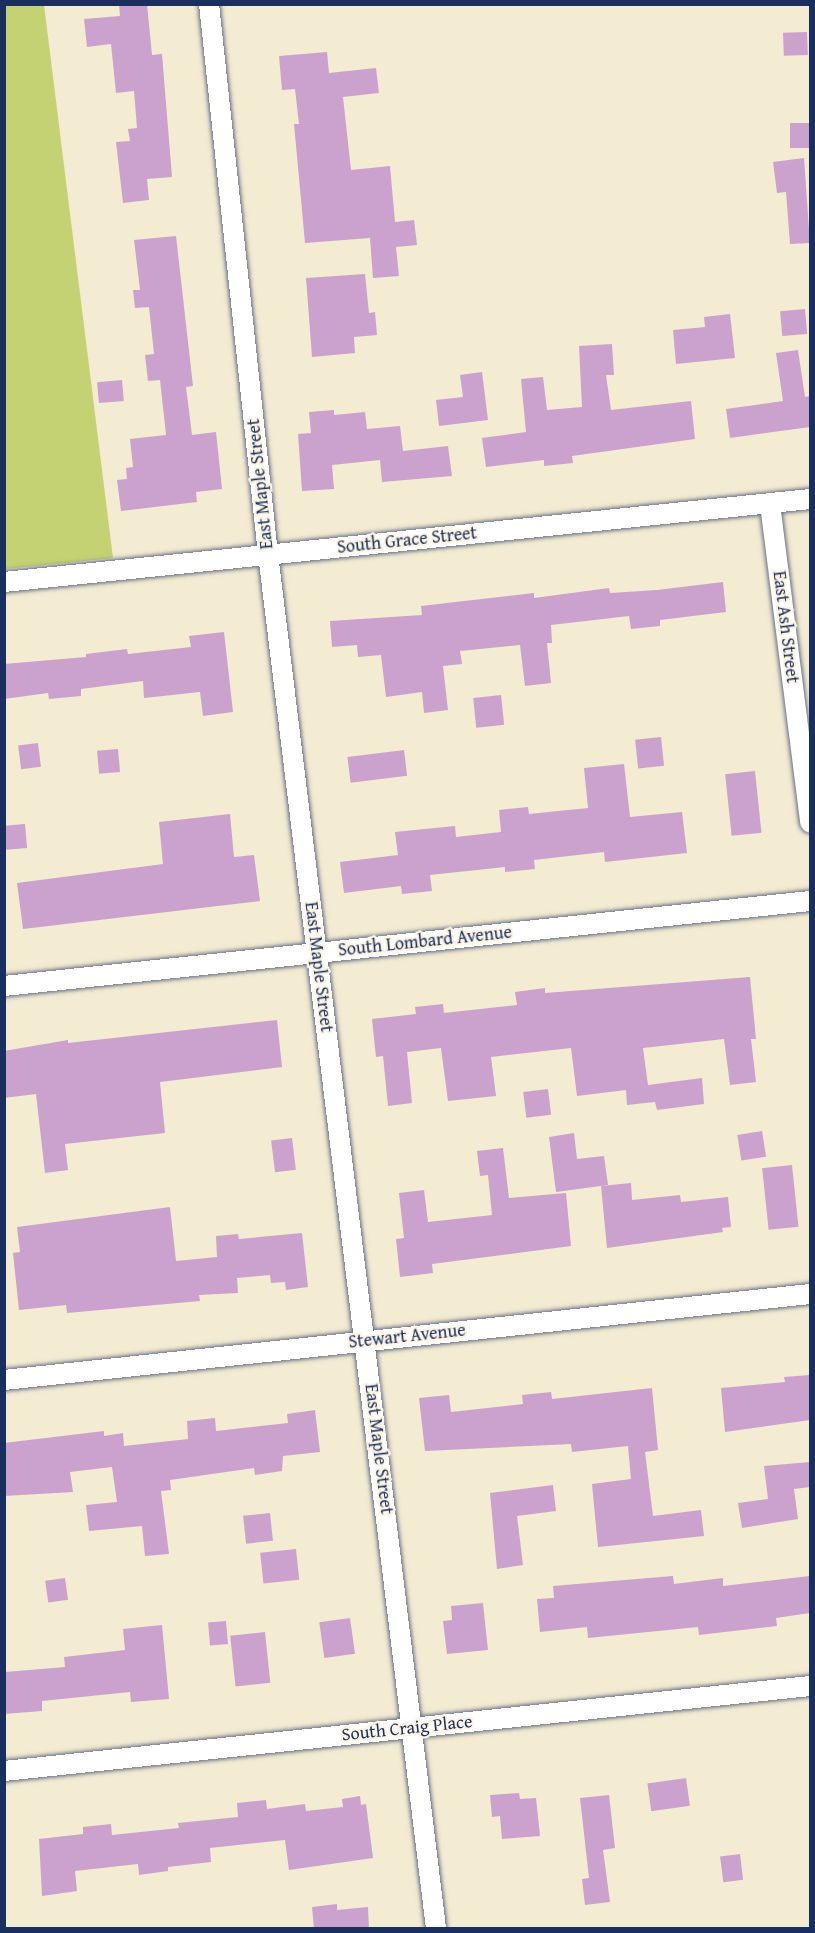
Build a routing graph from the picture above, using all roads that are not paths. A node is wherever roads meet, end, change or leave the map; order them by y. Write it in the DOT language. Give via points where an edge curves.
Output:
graph roads {
  1 [pos="209,4"];
  2 [pos="810,499"];
  3 [pos="770,504"];
  4 [pos="268,554"];
  5 [pos="4,582"];
  6 [pos="810,822"];
  7 [pos="810,901"];
  8 [pos="317,952"];
  9 [pos="4,986"];
  10 [pos="810,1294"];
  11 [pos="365,1340"];
  12 [pos="4,1380"];
  13 [pos="810,1686"];
  14 [pos="413,1727"];
  15 [pos="4,1771"];
  16 [pos="436,1929"];
  1 -- 4 [label="street, East Maple Street"];
  2 -- 3 [label="street, South Grace Street"];
  3 -- 4 [label="street, South Grace Street"];
  3 -- 6 [label="street, East Ash Street"];
  4 -- 5 [label="street, South Grace Street"];
  4 -- 8 [label="street, East Maple Street"];
  7 -- 8 [label="street, South Lombard Avenue"];
  8 -- 9 [label="street, South Lombard Avenue"];
  8 -- 11 [label="street, East Maple Street"];
  10 -- 11 [label="street, Stewart Avenue"];
  11 -- 12 [label="street, Stewart Avenue"];
  11 -- 14 [label="street, East Maple Street"];
  13 -- 14 [label="street, South Craig Place"];
  14 -- 15 [label="street, South Craig Place"];
  14 -- 16 [label="street, East Maple Street"];
}
